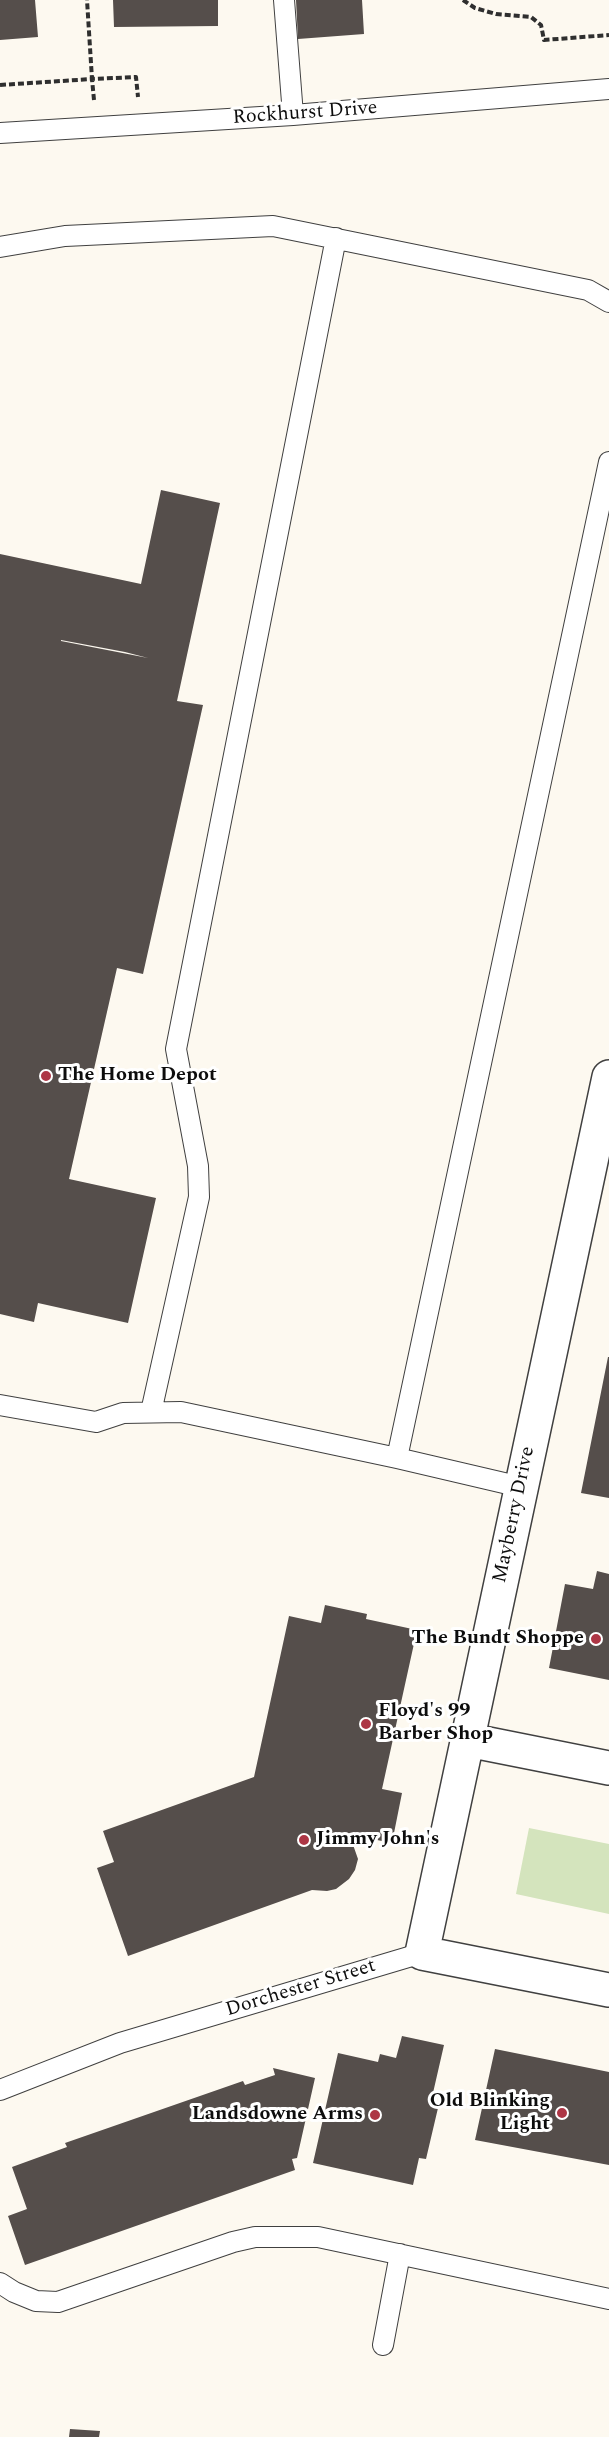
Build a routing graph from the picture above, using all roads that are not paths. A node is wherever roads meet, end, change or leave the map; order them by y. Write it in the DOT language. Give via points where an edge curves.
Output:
graph roads {
  1 [pos="284,0"];
  2 [pos="609,88"];
  3 [pos="293,115"];
  4 [pos="0,134"];
  5 [pos="336,238"];
  6 [pos="0,247"];
  7 [pos="609,302"];
  8 [pos="609,462"];
  9 [pos="609,1077"];
  10 [pos="0,1405"];
  11 [pos="151,1412"];
  12 [pos="397,1458"];
  13 [pos="521,1487"];
  14 [pos="468,1740"];
  15 [pos="609,1768"];
  16 [pos="422,1953"];
  17 [pos="609,1990"];
  18 [pos="0,2090"];
  19 [pos="400,2254"];
  20 [pos="0,2283"];
  21 [pos="609,2299"];
  22 [pos="383,2344"];
  1 -- 3 [label="lane"];
  2 -- 3 [label="lane, Rockhurst Drive"];
  3 -- 4 [label="lane, Rockhurst Drive"];
  5 -- 6 [label="lane" via="273,226 65,236"];
  5 -- 7 [label="lane" via="588,290"];
  5 -- 11 [label="lane" via="176,1049 198,1166 199,1197"];
  8 -- 12 [label="lane"];
  9 -- 13 [label="street, Mayberry Drive"];
  10 -- 11 [label="lane" via="96,1422 123,1413"];
  11 -- 12 [label="lane" via="181,1412"];
  12 -- 13 [label="lane"];
  13 -- 14 [label="street, Mayberry Drive"];
  14 -- 15 [label="street"];
  14 -- 16 [label="street, Mayberry Drive"];
  16 -- 17 [label="street, Dorchester Street"];
  16 -- 18 [label="lane, Dorchester Street" via="120,2043"];
  19 -- 20 [label="lane" via="318,2237 255,2237 58,2302 36,2301"];
  19 -- 21 [label="lane"];
  19 -- 22 [label="lane"];
}
